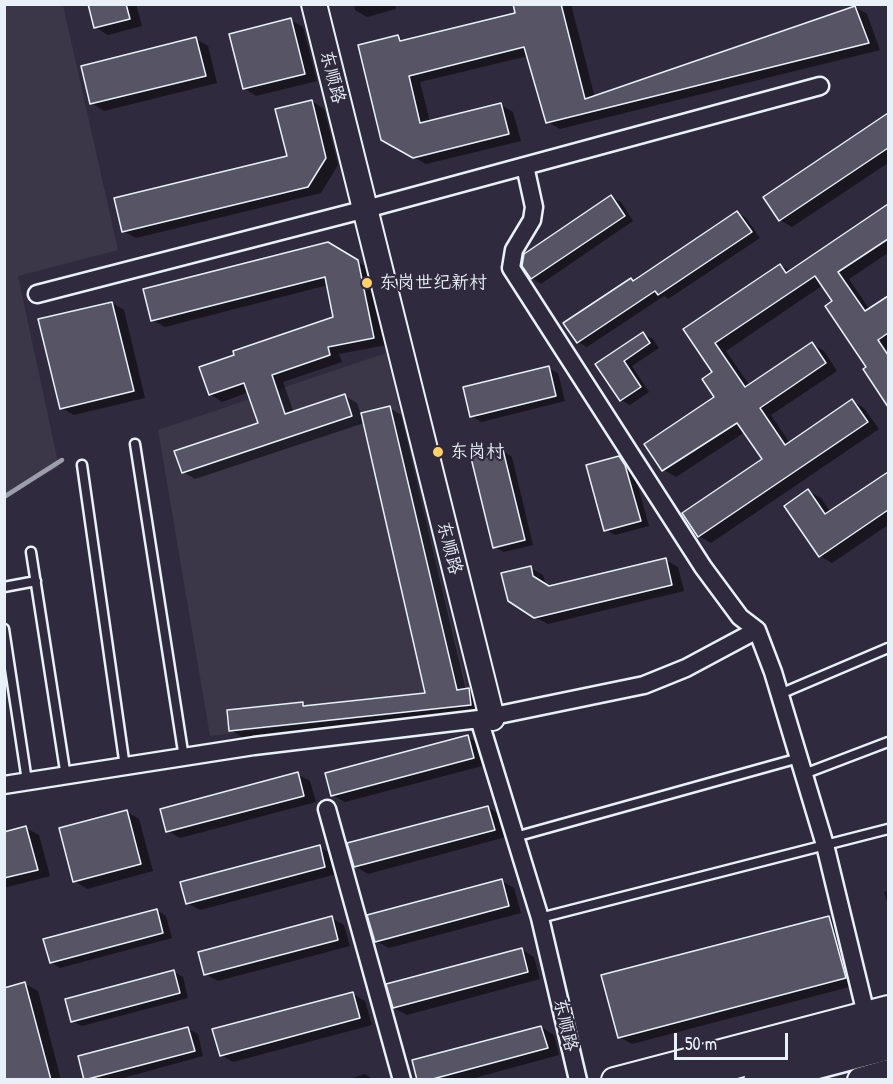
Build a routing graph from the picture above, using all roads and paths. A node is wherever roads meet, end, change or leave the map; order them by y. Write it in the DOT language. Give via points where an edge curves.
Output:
graph roads {
  1 [pos="314,4"];
  2 [pos="820,86"];
  3 [pos="525,166"];
  4 [pos="366,209"];
  5 [pos="37,294"];
  6 [pos="135,444"];
  7 [pos="82,465"];
  8 [pos="32,552"];
  9 [pos="36,581"];
  10 [pos="4,587"];
  11 [pos="4,629"];
  12 [pos="757,630"];
  13 [pos="888,648"];
  14 [pos="780,694"];
  15 [pos="485,718"];
  16 [pos="888,742"];
  17 [pos="184,758"];
  18 [pos="801,766"];
  19 [pos="125,767"];
  20 [pos="67,777"];
  21 [pos="27,781"];
  22 [pos="4,785"];
  23 [pos="327,809"];
  24 [pos="888,829"];
  25 [pos="515,837"];
  26 [pos="825,845"];
  27 [pos="540,918"];
  28 [pos="881,1015"];
  29 [pos="888,1046"];
  30 [pos="888,1072"];
  31 [pos="402,1080"];
  32 [pos="578,1080"];
  33 [pos="614,1080"];
  34 [pos="677,1080"];
  35 [pos="758,1080"];
  36 [pos="860,1080"];
  1 -- 4 [label="street, 东顺路"];
  2 -- 3 [label="street"];
  3 -- 4 [label="street"];
  3 -- 12 [label="street" via="534,207 532,220 514,250 511,268 703,567 740,617"];
  4 -- 5 [label="street"];
  4 -- 15 [label="street, 东顺路"];
  6 -- 17 [label="lane"];
  7 -- 19 [label="lane"];
  8 -- 9 [label="lane"];
  9 -- 10 [label="lane"];
  9 -- 20 [label="lane"];
  11 -- 21 [label="lane"];
  12 -- 14 [label="street"];
  12 -- 15 [label="street" via="686,668 644,685"];
  13 -- 14 [label="lane"];
  14 -- 18 [label="street"];
  15 -- 17 [label="street"];
  15 -- 25 [label="street, 东顺路"];
  16 -- 18 [label="lane"];
  17 -- 19 [label="street"];
  18 -- 25 [label="lane"];
  18 -- 26 [label="street"];
  19 -- 20 [label="street"];
  20 -- 21 [label="street"];
  21 -- 22 [label="street"];
  23 -- 31 [label="street"];
  24 -- 26 [label="lane"];
  25 -- 27 [label="street, 东顺路"];
  26 -- 27 [label="lane"];
  26 -- 28 [label="street"];
  27 -- 32 [label="street, 东顺路"];
  28 -- 33 [label="street"];
  28 -- 34 [label="main road"];
  29 -- 35 [label="main road"];
  30 -- 36 [label="street"];
}
